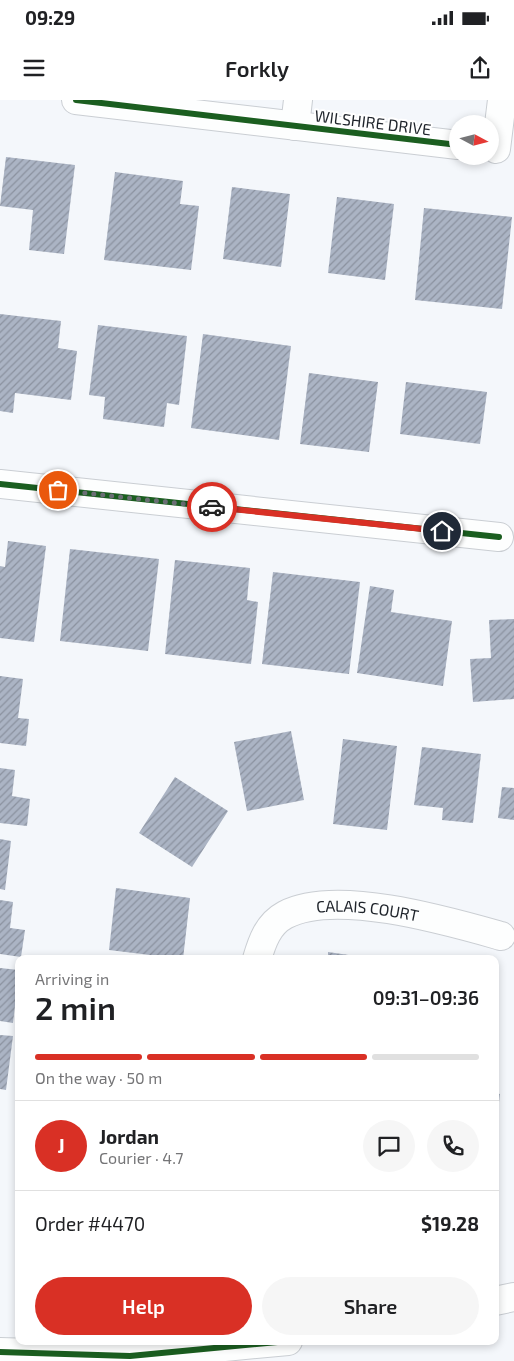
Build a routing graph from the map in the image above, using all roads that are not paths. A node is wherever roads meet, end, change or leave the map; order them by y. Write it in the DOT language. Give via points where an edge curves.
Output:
graph roads {
  1 [pos="502,100"];
  2 [pos="89,101"];
  3 [pos="297,113"];
  4 [pos="449,143"];
  5 [pos="500,150"];
  6 [pos="0,484"];
  7 [pos="499,537"];
  8 [pos="501,936"];
  9 [pos="258,955"];
  10 [pos="514,1297"];
  11 [pos="499,1300"];
  12 [pos="255,1345"];
  13 [pos="205,1351"];
  14 [pos="0,1352"];
  1 -- 5 [label="street"];
  2 -- 3 [label="street, WILSHIRE DRIVE"];
  3 -- 4 [label="street, WILSHIRE DRIVE"];
  6 -- 7 [label="street"];
  8 -- 9 [label="street, CALAIS COURT" via="450,921 354,905 310,906 284,916 266,933"];
  10 -- 11 [label="street"];
  12 -- 13 [label="street"];
  13 -- 14 [label="street" via="130,1356"];
}
